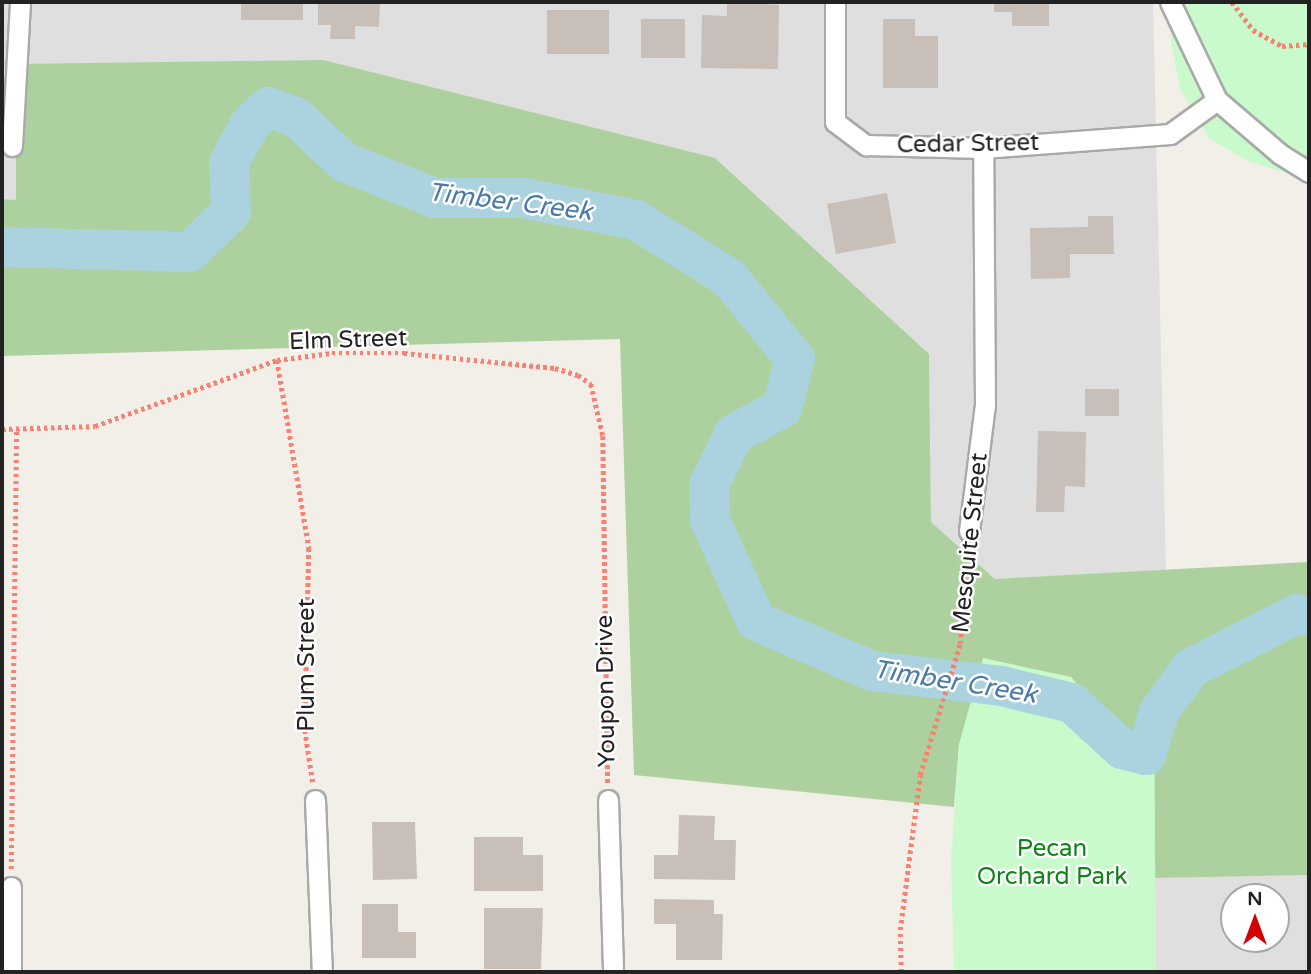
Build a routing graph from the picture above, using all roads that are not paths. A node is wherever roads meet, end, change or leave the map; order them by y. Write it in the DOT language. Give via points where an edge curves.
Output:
graph roads {
  1 [pos="20,2"];
  2 [pos="835,2"];
  3 [pos="1170,2"];
  4 [pos="1217,100"];
  5 [pos="12,146"];
  6 [pos="983,148"];
  7 [pos="1309,172"];
  8 [pos="969,531"];
  9 [pos="315,800"];
  10 [pos="608,800"];
  11 [pos="11,887"];
  12 [pos="10,972"];
  13 [pos="322,972"];
  14 [pos="612,972"];
  1 -- 5 [label="street"];
  2 -- 6 [label="street, Cedar Street" via="835,122 866,145"];
  3 -- 4 [label="street"];
  4 -- 6 [label="street, Cedar Street" via="1170,134"];
  4 -- 7 [label="street" via="1280,154"];
  6 -- 8 [label="street, Mesquite Street" via="985,405"];
  9 -- 13 [label="street"];
  10 -- 14 [label="street, Youpon Drive"];
  11 -- 12 [label="street"];
}
